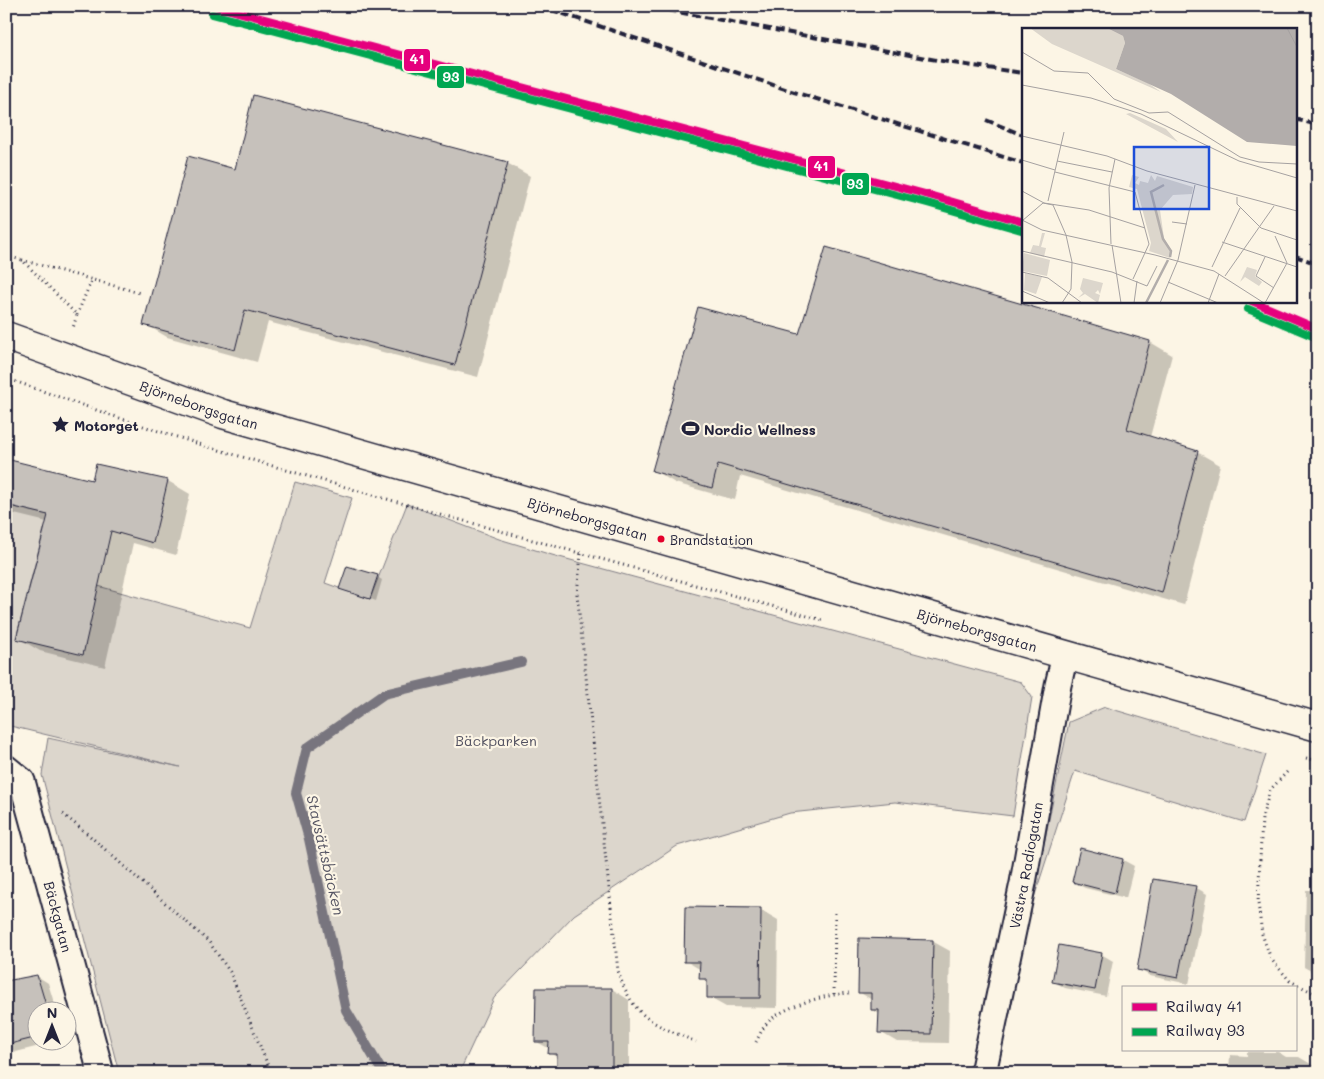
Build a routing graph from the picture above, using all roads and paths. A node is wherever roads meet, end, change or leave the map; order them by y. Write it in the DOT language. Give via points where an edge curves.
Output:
graph roads {
  1 [pos="6,256"];
  2 [pos="22,260"];
  3 [pos="92,279"];
  4 [pos="140,293"];
  5 [pos="76,315"];
  6 [pos="72,330"];
  7 [pos="6,336"];
  8 [pos="6,378"];
  9 [pos="592,520"];
  10 [pos="581,553"];
  11 [pos="829,622"];
  12 [pos="1065,655"];
  13 [pos="1318,728"];
  14 [pos="1302,757"];
  15 [pos="1318,761"];
  16 [pos="6,768"];
  17 [pos="1286,772"];
  18 [pos="60,812"];
  19 [pos="834,909"];
  20 [pos="849,992"];
  21 [pos="834,994"];
  22 [pos="1318,995"];
  23 [pos="696,1042"];
  24 [pos="756,1042"];
  25 [pos="101,1073"];
  26 [pos="271,1073"];
  27 [pos="983,1073"];
  1 -- 2 [label="path"];
  2 -- 3 [label="path"];
  2 -- 5 [label="path"];
  3 -- 4 [label="path"];
  3 -- 5 [label="path"];
  5 -- 6 [label="path"];
  7 -- 9 [label="highway, Björneborgsgatan" via="223,414"];
  8 -- 10 [label="path" via="209,447"];
  9 -- 10 [label="path"];
  9 -- 12 [label="highway, Björneborgsgatan"];
  10 -- 11 [label="path"];
  10 -- 23 [label="path" via="577,594 618,972 624,990 640,1013 652,1023"];
  12 -- 13 [label="highway, Björneborgsgatan"];
  12 -- 27 [label="street, Västra Radiogatan" via="1023,883"];
  14 -- 15 [label="path"];
  16 -- 25 [label="street, Bäckgatan" via="22,781"];
  17 -- 22 [label="path" via="1270,790 1262,818 1258,903 1262,934 1272,958 1290,981"];
  18 -- 26 [label="path" via="209,942 230,972"];
  19 -- 21 [label="path"];
  20 -- 21 [label="path"];
  21 -- 24 [label="path" via="789,1008 767,1022"];
}
